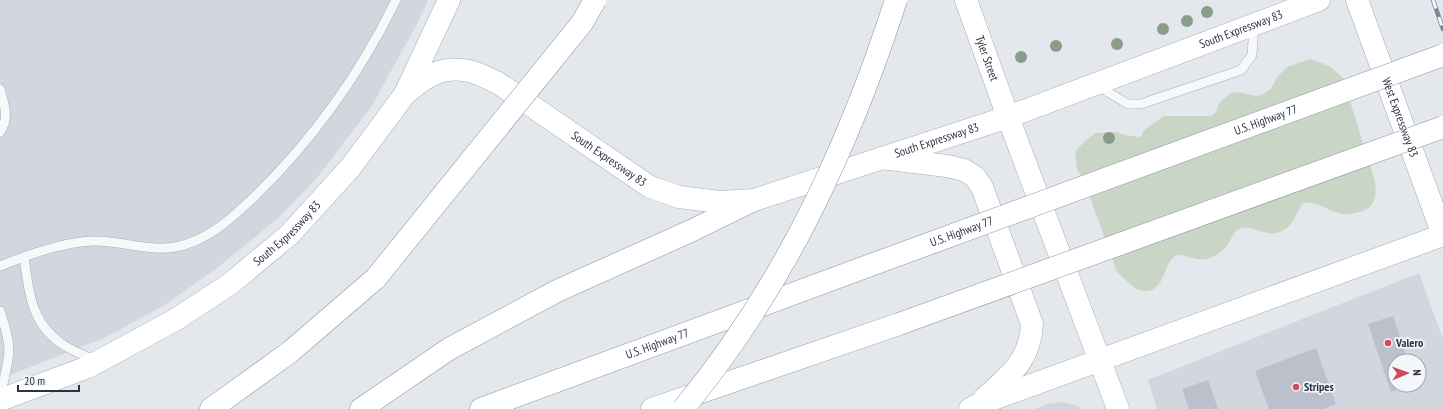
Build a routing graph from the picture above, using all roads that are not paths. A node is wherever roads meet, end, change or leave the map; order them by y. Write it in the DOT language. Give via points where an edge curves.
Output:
graph roads {
  1 [pos="396,0"];
  2 [pos="449,0"];
  3 [pos="595,0"];
  4 [pos="896,0"];
  5 [pos="966,0"];
  6 [pos="1319,0"];
  7 [pos="1357,0"];
  8 [pos="1254,25"];
  9 [pos="1443,55"];
  10 [pos="1095,85"];
  11 [pos="0,89"];
  12 [pos="405,94"];
  13 [pos="1008,118"];
  14 [pos="1443,127"];
  15 [pos="0,132"];
  16 [pos="881,158"];
  17 [pos="754,200"];
  18 [pos="1443,235"];
  19 [pos="24,257"];
  20 [pos="0,266"];
  21 [pos="0,311"];
  22 [pos="1100,360"];
  23 [pos="97,362"];
  24 [pos="0,397"];
  25 [pos="0,400"];
  26 [pos="973,407"];
  27 [pos="211,409"];
  28 [pos="361,409"];
  29 [pos="481,409"];
  30 [pos="652,409"];
  31 [pos="683,409"];
  32 [pos="1118,409"];
  1 -- 19 [label="lane" via="360,67 325,116 281,170 214,232 197,241 174,247 154,248 92,241 66,245"];
  2 -- 12 [label="main road"];
  3 -- 27 [label="main road, bridge" via="582,23 376,278 290,352"];
  4 -- 31 [label="main road, bridge" via="858,108 808,218 756,309"];
  5 -- 13 [label="main road, Tyler Street"];
  6 -- 8 [label="main road, South Expressway 83"];
  7 -- 18 [label="main road, West Expressway 83"];
  8 -- 10 [label="main road, South Expressway 83"];
  8 -- 10 [label="lane" via="1252,55 1241,70 1141,104 1128,104"];
  9 -- 29 [label="main road, U.S. Highway 77, bridge"];
  10 -- 13 [label="main road, South Expressway 83"];
  11 -- 15 [label="lane" via="6,116 6,123"];
  12 -- 17 [label="main road, South Expressway 83" via="436,72 470,71 498,83 650,187 679,197 720,202"];
  12 -- 23 [label="main road, South Expressway 83" via="350,168 289,235 230,284 194,308"];
  13 -- 16 [label="main road, South Expressway 83"];
  13 -- 22 [label="main road, Tyler Street"];
  14 -- 30 [label="main road, bridge" via="899,324"];
  16 -- 17 [label="main road, South Expressway 83"];
  16 -- 26 [label="main road" via="964,170 982,187 1032,324 1028,349 1019,365"];
  17 -- 28 [label="main road" via="537,302 449,349"];
  18 -- 22 [label="main road"];
  19 -- 20 [label="lane"];
  19 -- 23 [label="lane" via="33,308 42,324 65,346"];
  21 -- 24 [label="lane" via="9,348"];
  22 -- 26 [label="main road"];
  22 -- 32 [label="main road, Tyler Street"];
  23 -- 25 [label="main road, South Expressway 83"];
}
